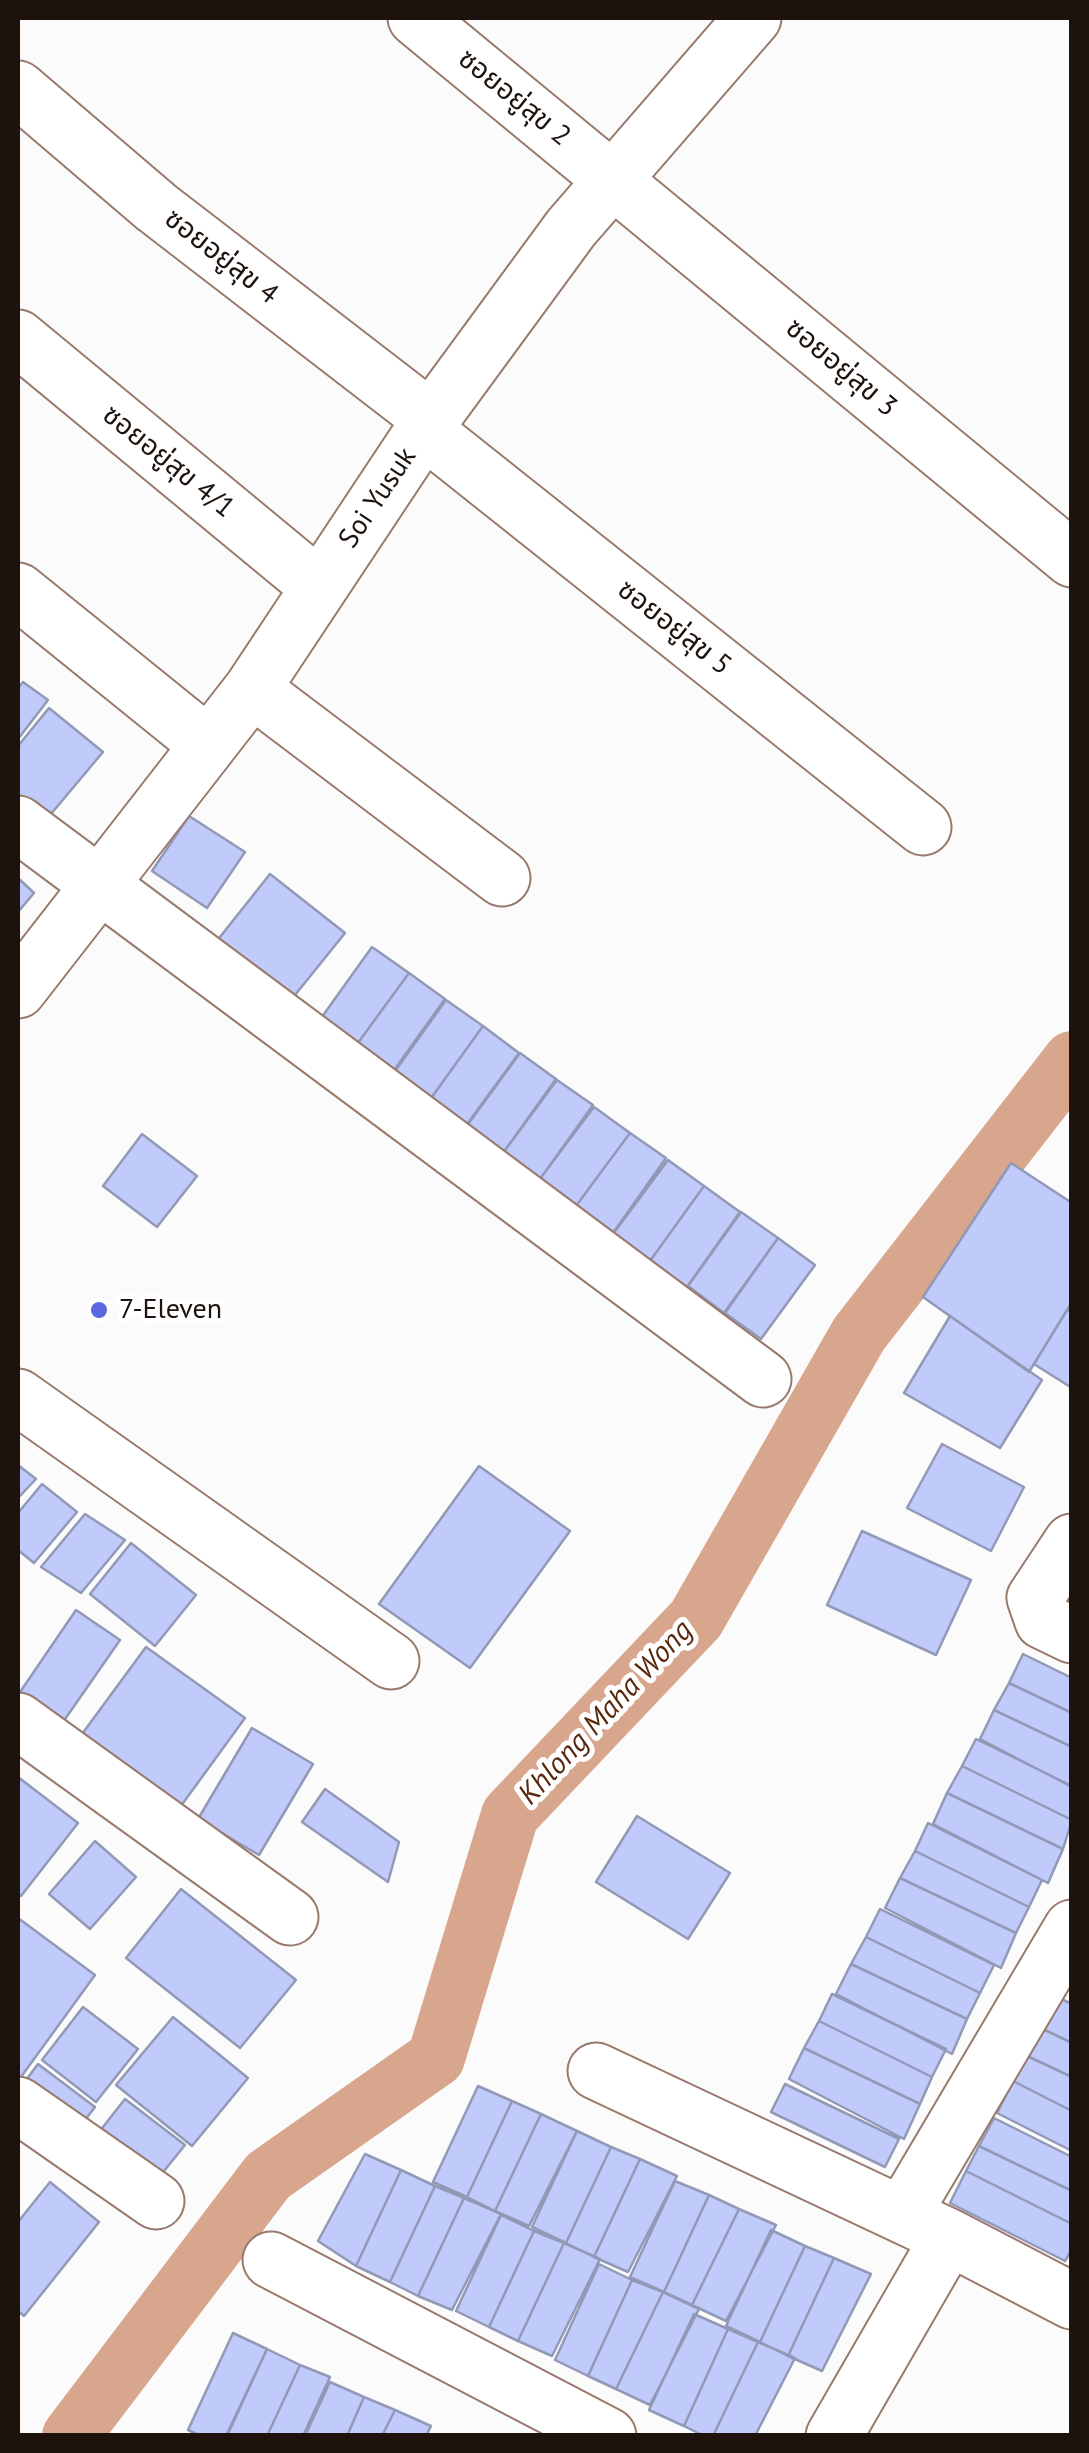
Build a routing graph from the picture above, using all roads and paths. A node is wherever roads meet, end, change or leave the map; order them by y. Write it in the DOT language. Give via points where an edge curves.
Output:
graph roads {
  1 [pos="416,18"];
  2 [pos="754,18"];
  3 [pos="18,89"];
  4 [pos="611,178"];
  5 [pos="18,338"];
  6 [pos="427,424"];
  7 [pos="1072,559"];
  8 [pos="318,586"];
  9 [pos="18,591"];
  10 [pos="252,689"];
  11 [pos="206,743"];
  12 [pos="18,824"];
  13 [pos="923,828"];
  14 [pos="502,878"];
  15 [pos="96,885"];
  16 [pos="18,990"];
  17 [pos="763,1379"];
  18 [pos="18,1397"];
  19 [pos="1072,1542"];
  20 [pos="1072,1635"];
  21 [pos="390,1661"];
  22 [pos="18,1722"];
  23 [pos="290,1917"];
  24 [pos="1072,1928"];
  25 [pos="596,2070"];
  26 [pos="18,2105"];
  27 [pos="156,2201"];
  28 [pos="925,2226"];
  29 [pos="271,2260"];
  30 [pos="1072,2301"];
  31 [pos="608,2436"];
  32 [pos="834,2436"];
  1 -- 4 [label="street, ซอยอยู่สุข 2"];
  2 -- 4 [label="street, Soi Yusuk"];
  3 -- 6 [label="street, ซอยอยู่สุข 4"];
  4 -- 6 [label="street, Soi Yusuk"];
  4 -- 7 [label="street, ซอยอยู่สุข 3"];
  5 -- 8 [label="street, ซอยอยู่สุข 4/1"];
  6 -- 8 [label="street, Soi Yusuk"];
  6 -- 13 [label="street, ซอยอยู่สุข 5"];
  8 -- 10 [label="street, Soi Yusuk"];
  9 -- 11 [label="street"];
  10 -- 11 [label="street, Soi Yusuk"];
  10 -- 14 [label="street"];
  11 -- 15 [label="street, Soi Yusuk"];
  12 -- 15 [label="street"];
  15 -- 16 [label="street, Soi Yusuk"];
  15 -- 17 [label="street"];
  18 -- 21 [label="street"];
  19 -- 20 [label="street" via="1035,1598 1049,1626"];
  22 -- 23 [label="street"];
  24 -- 28 [label="street"];
  25 -- 28 [label="street"];
  26 -- 27 [label="street"];
  28 -- 30 [label="street"];
  28 -- 32 [label="street"];
  29 -- 31 [label="street"];
}
